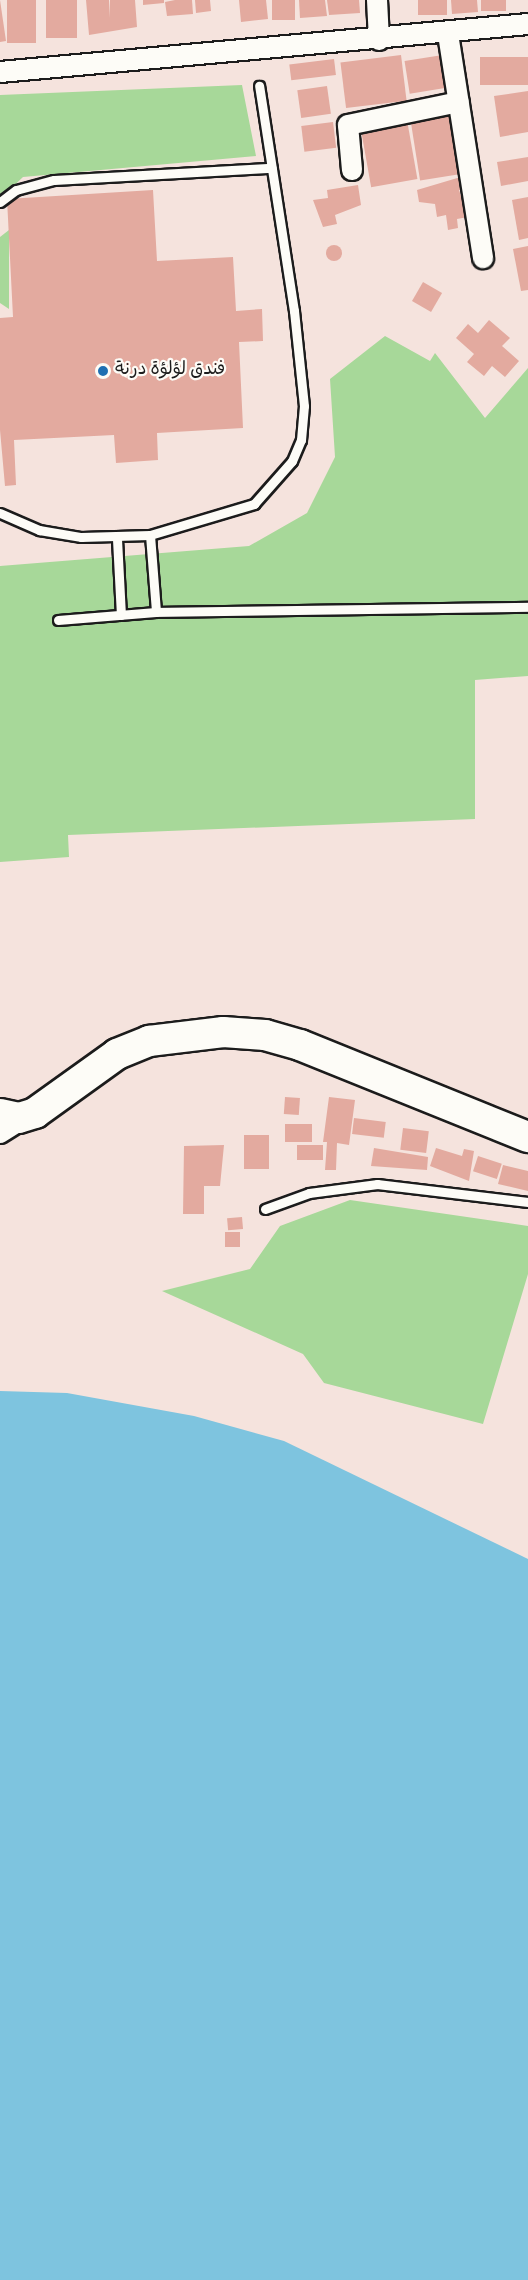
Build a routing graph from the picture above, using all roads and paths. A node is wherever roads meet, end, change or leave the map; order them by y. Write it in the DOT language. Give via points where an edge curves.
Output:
graph roads {
  1 [pos="377,0"];
  2 [pos="528,24"];
  3 [pos="448,34"];
  4 [pos="379,40"];
  5 [pos="0,72"];
  6 [pos="259,86"];
  7 [pos="459,102"];
  8 [pos="272,168"];
  9 [pos="352,170"];
  10 [pos="0,202"];
  11 [pos="483,258"];
  12 [pos="0,513"];
  13 [pos="150,535"];
  14 [pos="117,538"];
  15 [pos="528,607"];
  16 [pos="156,612"];
  17 [pos="121,615"];
  18 [pos="58,620"];
  19 [pos="0,1094"];
  20 [pos="27,1109"];
  21 [pos="528,1124"];
  22 [pos="0,1133"];
  23 [pos="528,1137"];
  24 [pos="528,1202"];
  25 [pos="265,1209"];
  1 -- 4 [label="street"];
  2 -- 3 [label="street"];
  3 -- 4 [label="street"];
  3 -- 7 [label="street"];
  4 -- 5 [label="street"];
  6 -- 8 [label="lane"];
  7 -- 9 [label="street" via="348,124"];
  7 -- 11 [label="street"];
  8 -- 10 [label="lane" via="54,180 16,190"];
  8 -- 13 [label="lane" via="294,311 304,406 301,440 276,483 254,504"];
  12 -- 14 [label="lane" via="39,530"];
  13 -- 14 [label="lane"];
  13 -- 16 [label="lane"];
  14 -- 17 [label="lane"];
  15 -- 16 [label="lane"];
  16 -- 17 [label="lane"];
  17 -- 18 [label="lane"];
  19 -- 20 [label="main road" via="14,1098"];
  20 -- 21 [label="main road" via="98,1054 132,1036 177,1025 225,1021 299,1034"];
  20 -- 22 [label="street"];
  20 -- 23 [label="main road" via="132,1047 182,1034 244,1033 300,1045"];
  24 -- 25 [label="lane" via="377,1184 309,1193"];
}
